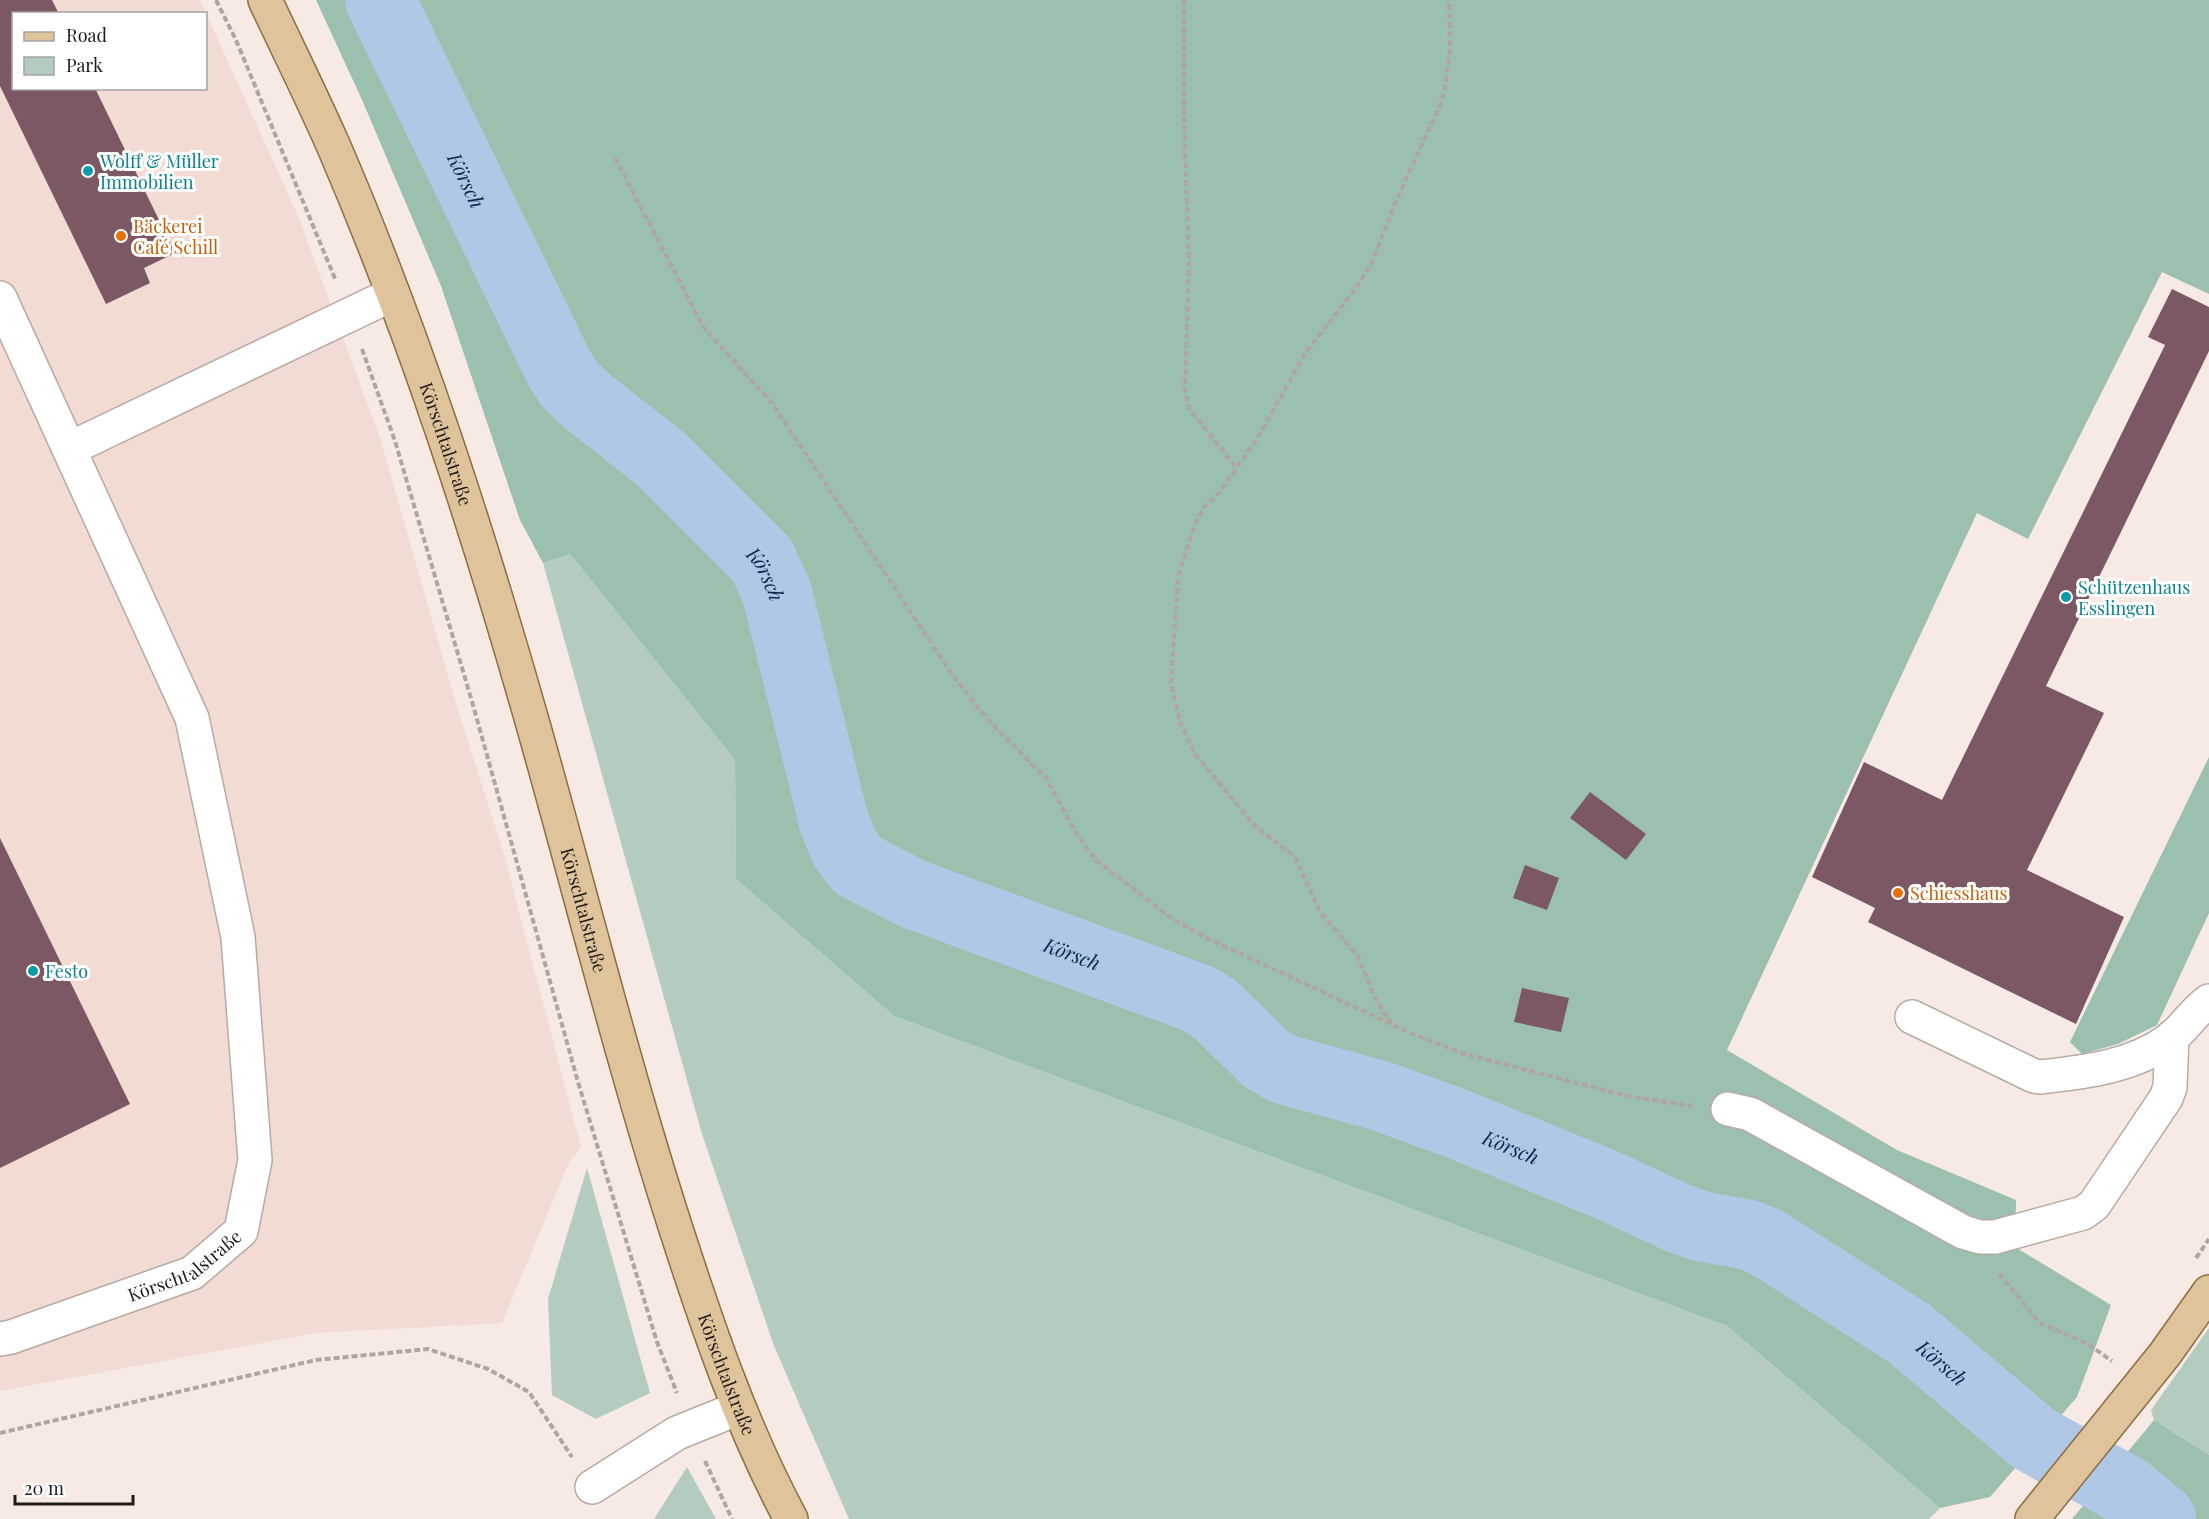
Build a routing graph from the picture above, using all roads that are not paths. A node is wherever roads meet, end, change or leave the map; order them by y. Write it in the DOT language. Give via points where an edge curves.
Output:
graph roads {
  1 [pos="265,0"];
  2 [pos="393,294"];
  3 [pos="0,298"];
  4 [pos="69,449"];
  5 [pos="2209,1001"];
  6 [pos="1912,1017"];
  7 [pos="2172,1037"];
  8 [pos="1728,1109"];
  9 [pos="2209,1292"];
  10 [pos="0,1339"];
  11 [pos="739,1408"];
  12 [pos="592,1487"];
  13 [pos="790,1519"];
  14 [pos="2032,1519"];
  1 -- 2 [label="main road, Körschtalstraße" via="334,146"];
  2 -- 4 [label="street"];
  2 -- 11 [label="main road, Körschtalstraße" via="465,497 657,1169"];
  3 -- 4 [label="street, Körschtalstraße"];
  4 -- 10 [label="street, Körschtalstraße" via="192,718 238,937 255,1160 242,1232 192,1273"];
  5 -- 7 [label="street"];
  6 -- 7 [label="street" via="2040,1077 2104,1068"];
  7 -- 8 [label="street" via="2166,1098 2094,1205 2083,1213 1995,1237 1963,1232 1750,1114"];
  9 -- 14 [label="main road" via="2132,1396"];
  11 -- 12 [label="street" via="690,1427"];
  11 -- 13 [label="main road, Körschtalstraße"];
}
